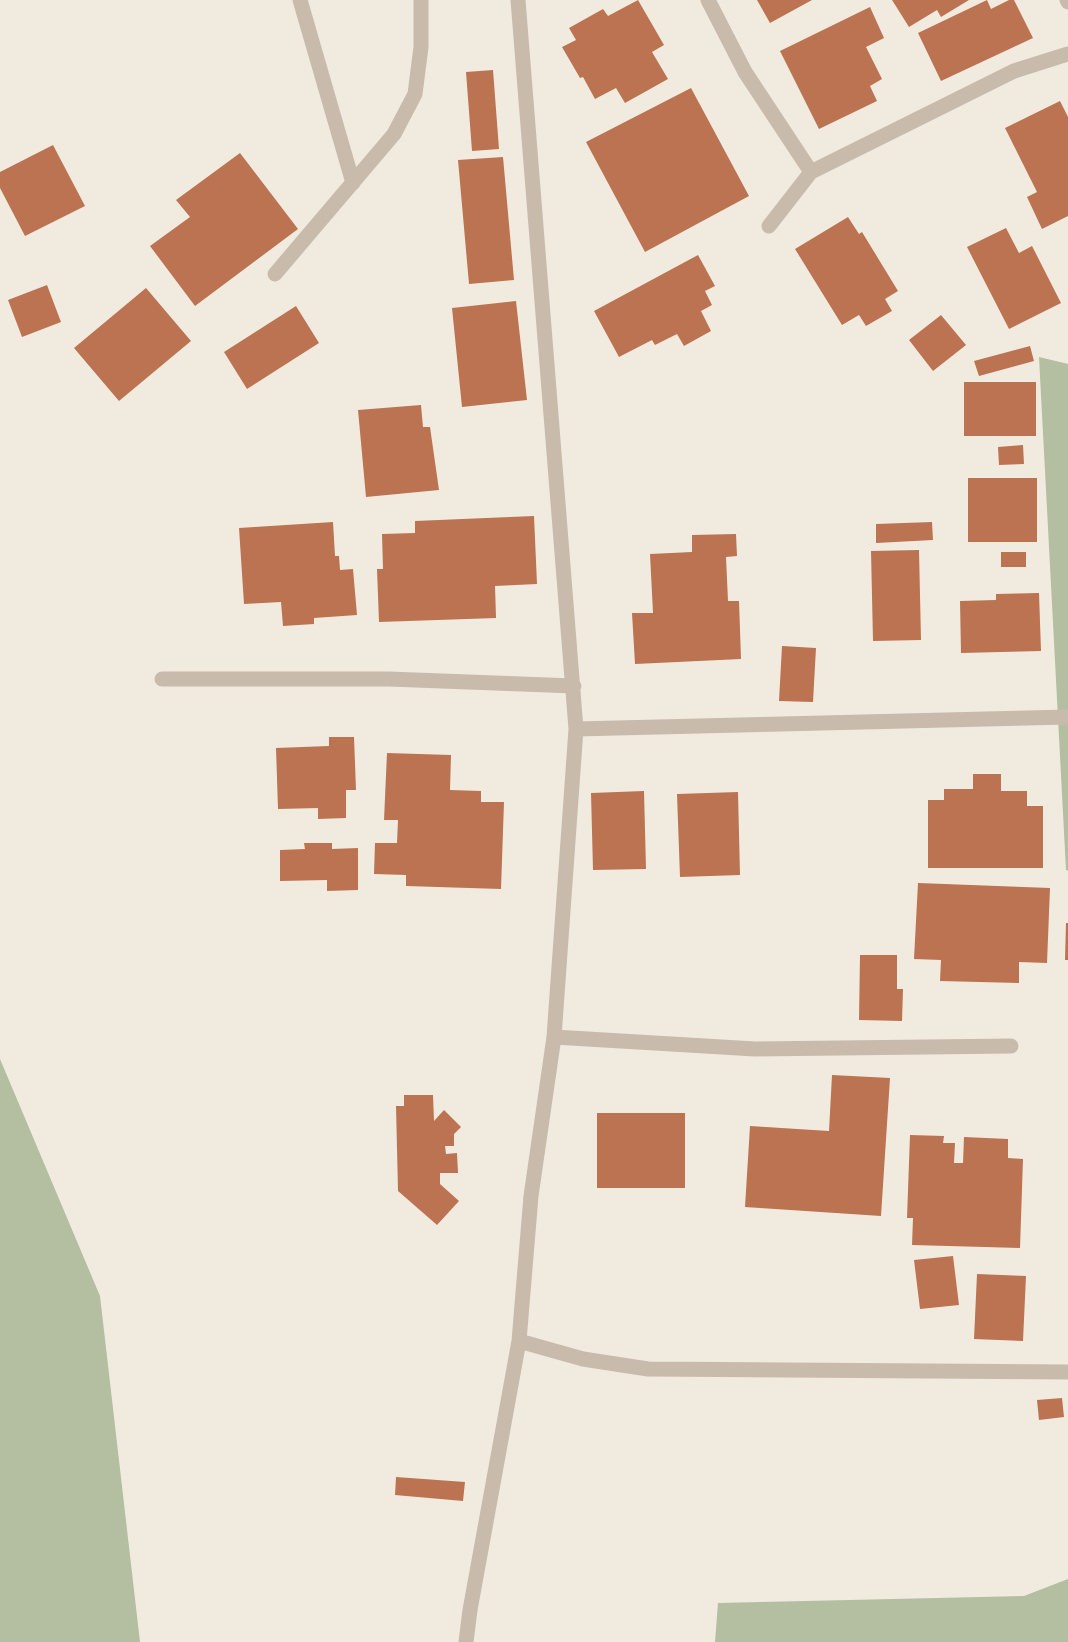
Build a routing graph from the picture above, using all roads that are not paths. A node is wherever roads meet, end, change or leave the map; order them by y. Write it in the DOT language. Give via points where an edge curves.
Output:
graph roads {
  1 [pos="300,0"];
  2 [pos="421,0"];
  3 [pos="519,0"];
  4 [pos="708,0"];
  5 [pos="1068,54"];
  6 [pos="811,172"];
  7 [pos="353,183"];
  8 [pos="769,226"];
  9 [pos="275,274"];
  10 [pos="162,679"];
  11 [pos="574,686"];
  12 [pos="1068,717"];
  13 [pos="576,729"];
  14 [pos="554,1037"];
  15 [pos="1011,1046"];
  16 [pos="519,1341"];
  17 [pos="1068,1372"];
  18 [pos="466,1642"];
  1 -- 7 [label="street"];
  2 -- 7 [label="street" via="415,94 394,134"];
  3 -- 11 [label="street"];
  4 -- 6 [label="street" via="745,72"];
  5 -- 6 [label="street" via="1014,71"];
  6 -- 8 [label="street"];
  7 -- 9 [label="street"];
  10 -- 11 [label="street" via="388,679"];
  11 -- 13 [label="street"];
  12 -- 13 [label="street"];
  13 -- 14 [label="street"];
  14 -- 15 [label="street" via="755,1049"];
  14 -- 16 [label="street" via="531,1196"];
  16 -- 17 [label="street" via="583,1359 648,1368"];
  16 -- 18 [label="street"];
}
